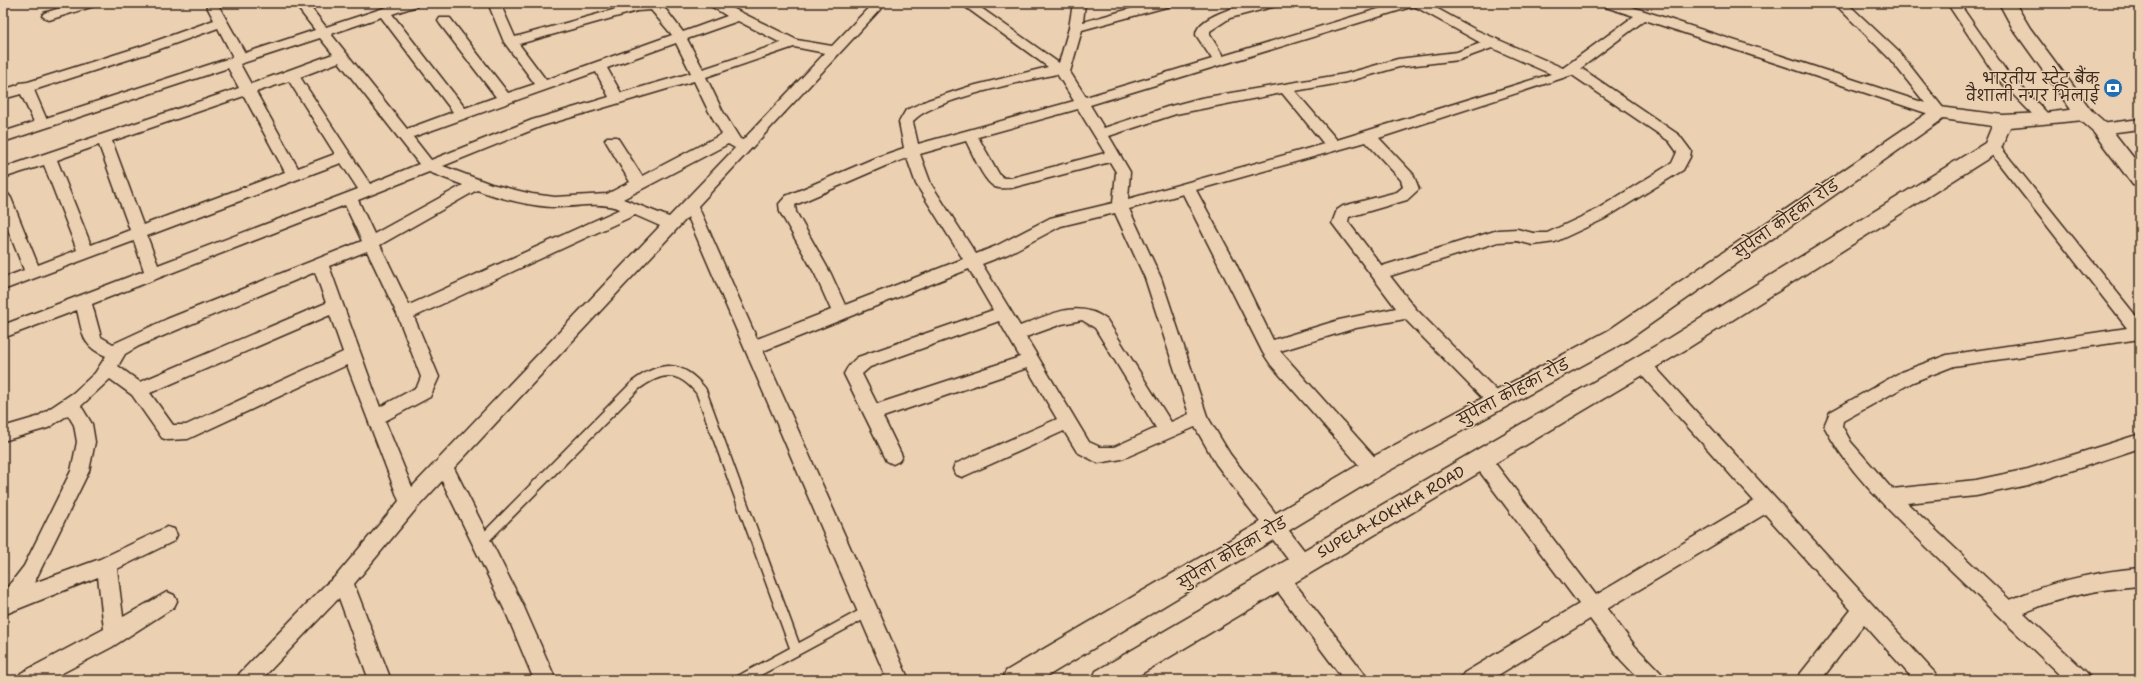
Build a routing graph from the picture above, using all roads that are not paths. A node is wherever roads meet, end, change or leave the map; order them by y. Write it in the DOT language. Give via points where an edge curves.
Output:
graph roads {
  1 [pos="89,3"];
  2 [pos="211,3"];
  3 [pos="300,3"];
  4 [pos="412,3"];
  5 [pos="494,3"];
  6 [pos="712,3"];
  7 [pos="880,3"];
  8 [pos="966,3"];
  9 [pos="1079,3"];
  10 [pos="1165,3"];
  11 [pos="1271,3"];
  12 [pos="1418,3"];
  13 [pos="1607,3"];
  14 [pos="1840,3"];
  15 [pos="1953,3"];
  16 [pos="2007,3"];
  17 [pos="1405,4"];
  18 [pos="634,5"];
  19 [pos="376,10"];
  20 [pos="1646,14"];
  21 [pos="49,16"];
  22 [pos="740,16"];
  23 [pos="445,21"];
  24 [pos="221,22"];
  25 [pos="1076,28"];
  26 [pos="323,32"];
  27 [pos="679,39"];
  28 [pos="511,42"];
  29 [pos="793,43"];
  30 [pos="1491,44"];
  31 [pos="834,51"];
  32 [pos="341,56"];
  33 [pos="237,60"];
  34 [pos="1220,61"];
  35 [pos="599,65"];
  36 [pos="1061,71"];
  37 [pos="1568,72"];
  38 [pos="699,74"];
  39 [pos="292,75"];
  40 [pos="544,85"];
  41 [pos="25,86"];
  42 [pos="1286,89"];
  43 [pos="247,90"];
  44 [pos="3,95"];
  45 [pos="505,99"];
  46 [pos="617,99"];
  47 [pos="1082,103"];
  48 [pos="1940,113"];
  49 [pos="462,114"];
  50 [pos="2084,114"];
  51 [pos="2045,119"];
  52 [pos="2003,121"];
  53 [pos="2140,124"];
  54 [pos="42,125"];
  55 [pos="2101,129"];
  56 [pos="1100,134"];
  57 [pos="404,135"];
  58 [pos="970,135"];
  59 [pos="731,136"];
  60 [pos="1369,136"];
  61 [pos="3,138"];
  62 [pos="104,138"];
  63 [pos="612,140"];
  64 [pos="746,145"];
  65 [pos="1334,146"];
  66 [pos="1993,147"];
  67 [pos="912,151"];
  68 [pos="344,156"];
  69 [pos="1113,156"];
  70 [pos="48,157"];
  71 [pos="428,166"];
  72 [pos="3,173"];
  73 [pos="294,175"];
  74 [pos="2140,180"];
  75 [pos="476,184"];
  76 [pos="639,184"];
  77 [pos="1187,187"];
  78 [pos="367,191"];
  79 [pos="3,198"];
  80 [pos="349,198"];
  81 [pos="610,199"];
  82 [pos="690,205"];
  83 [pos="1120,206"];
  84 [pos="633,210"];
  85 [pos="672,225"];
  86 [pos="8,227"];
  87 [pos="138,232"];
  88 [pos="371,243"];
  89 [pos="86,252"];
  90 [pos="973,262"];
  91 [pos="320,264"];
  92 [pos="33,273"];
  93 [pos="153,273"];
  94 [pos="1380,273"];
  95 [pos="3,284"];
  96 [pos="83,301"];
  97 [pos="336,306"];
  98 [pos="1409,312"];
  99 [pos="1003,313"];
  100 [pos="405,314"];
  101 [pos="841,314"];
  102 [pos="3,332"];
  103 [pos="2140,333"];
  104 [pos="1016,334"];
  105 [pos="753,348"];
  106 [pos="1269,348"];
  107 [pos="117,353"];
  108 [pos="353,355"];
  109 [pos="1031,360"];
  110 [pos="1642,364"];
  111 [pos="108,368"];
  112 [pos="138,390"];
  113 [pos="80,396"];
  114 [pos="1496,401"];
  115 [pos="872,413"];
  116 [pos="1199,417"];
  117 [pos="375,418"];
  118 [pos="1067,422"];
  119 [pos="1167,431"];
  120 [pos="3,434"];
  121 [pos="2140,441"];
  122 [pos="893,456"];
  123 [pos="1481,459"];
  124 [pos="444,467"];
  125 [pos="1373,468"];
  126 [pos="962,469"];
  127 [pos="1888,497"];
  128 [pos="409,503"];
  129 [pos="1767,503"];
  130 [pos="1275,528"];
  131 [pos="167,535"];
  132 [pos="482,540"];
  133 [pos="1303,564"];
  134 [pos="107,565"];
  135 [pos="1279,578"];
  136 [pos="2138,580"];
  137 [pos="337,587"];
  138 [pos="167,601"];
  139 [pos="4,605"];
  140 [pos="1592,607"];
  141 [pos="1864,609"];
  142 [pos="2006,611"];
  143 [pos="867,612"];
  144 [pos="115,634"];
  145 [pos="796,650"];
  146 [pos="2075,679"];
  147 [pos="28,680"];
  148 [pos="247,680"];
  149 [pos="380,680"];
  150 [pos="544,680"];
  151 [pos="741,680"];
  152 [pos="898,680"];
  153 [pos="1016,680"];
  154 [pos="1106,680"];
  155 [pos="1357,680"];
  156 [pos="1471,680"];
  157 [pos="1654,680"];
  158 [pos="1808,680"];
  159 [pos="1928,680"];
  1 -- 21 [label="street"];
  2 -- 24 [label="street"];
  3 -- 26 [label="street"];
  4 -- 19 [label="street"];
  5 -- 28 [label="street"];
  6 -- 22 [label="street"];
  7 -- 31 [label="street"];
  8 -- 36 [label="street"];
  9 -- 25 [label="street"];
  10 -- 25 [label="street"];
  11 -- 34 [label="street" via="1207,25 1203,35"];
  12 -- 30 [label="street"];
  13 -- 20 [label="street"];
  14 -- 48 [label="street" via="1895,56"];
  15 -- 51 [label="street" via="2002,75"];
  16 -- 50 [label="street" via="2022,29"];
  17 -- 34 [label="street"];
  18 -- 27 [label="street" via="650,5 660,10"];
  18 -- 28 [label="street"];
  19 -- 26 [label="street"];
  19 -- 49 [label="street"];
  20 -- 37 [label="street"];
  20 -- 48 [label="street"];
  22 -- 27 [label="street"];
  22 -- 29 [label="street"];
  23 -- 45 [label="street"];
  24 -- 33 [label="street"];
  24 -- 41 [label="street" via="144,50"];
  25 -- 36 [label="street"];
  26 -- 32 [label="street"];
  26 -- 33 [label="street"];
  27 -- 35 [label="street"];
  27 -- 38 [label="street"];
  28 -- 40 [label="street"];
  29 -- 31 [label="street"];
  29 -- 38 [label="street"];
  30 -- 37 [label="street"];
  30 -- 42 [label="street" via="1459,56 1398,63 1346,78"];
  31 -- 64 [label="street"];
  32 -- 39 [label="street"];
  32 -- 57 [label="street"];
  33 -- 43 [label="street"];
  33 -- 54 [label="street"];
  34 -- 47 [label="street"];
  35 -- 40 [label="street"];
  35 -- 46 [label="street"];
  36 -- 47 [label="street"];
  36 -- 67 [label="street" via="973,90 911,112 906,122"];
  37 -- 60 [label="street"];
  37 -- 94 [label="street" via="1674,138 1684,151 1678,166 1599,215 1549,238 1498,236"];
  38 -- 46 [label="street"];
  38 -- 59 [label="street" via="709,98"];
  39 -- 43 [label="street"];
  39 -- 68 [label="street"];
  40 -- 45 [label="street"];
  41 -- 44 [label="street"];
  41 -- 54 [label="street"];
  42 -- 56 [label="street" via="1172,110"];
  42 -- 65 [label="street"];
  43 -- 62 [label="street"];
  43 -- 73 [label="street"];
  45 -- 49 [label="street"];
  46 -- 71 [label="street" via="537,123"];
  47 -- 56 [label="street"];
  47 -- 58 [label="street"];
  48 -- 52 [label="street"];
  48 -- 114 [label="street, सुपेला कोहका रोड" via="1616,336"];
  49 -- 57 [label="street"];
  50 -- 51 [label="street"];
  50 -- 55 [label="street"];
  51 -- 52 [label="street"];
  52 -- 66 [label="street"];
  53 -- 55 [label="street"];
  54 -- 61 [label="street"];
  55 -- 74 [label="street"];
  56 -- 69 [label="street"];
  57 -- 71 [label="street"];
  58 -- 67 [label="street"];
  58 -- 69 [label="street" via="993,177 1000,183 1011,183"];
  59 -- 64 [label="street" via="735,143"];
  59 -- 76 [label="street"];
  60 -- 65 [label="street"];
  60 -- 94 [label="street" via="1408,178 1411,189 1402,196 1348,210 1340,219 1340,223"];
  62 -- 70 [label="street"];
  62 -- 87 [label="street"];
  63 -- 76 [label="street"];
  64 -- 82 [label="street"];
  65 -- 77 [label="street"];
  66 -- 103 [label="street"];
  66 -- 110 [label="street, SUPELA-KOKHKA ROAD"];
  67 -- 90 [label="street" via="924,184"];
  67 -- 101 [label="street" via="803,194 788,204 788,212 820,269"];
  68 -- 73 [label="street"];
  68 -- 78 [label="street"];
  69 -- 83 [label="street" via="1123,172"];
  70 -- 72 [label="street"];
  70 -- 89 [label="street"];
  71 -- 75 [label="street"];
  71 -- 78 [label="street"];
  73 -- 87 [label="street"];
  75 -- 81 [label="street" via="532,199 555,202"];
  75 -- 88 [label="street"];
  76 -- 81 [label="street"];
  77 -- 83 [label="street"];
  77 -- 106 [label="street"];
  78 -- 80 [label="street"];
  79 -- 86 [label="street"];
  80 -- 88 [label="street"];
  80 -- 93 [label="street"];
  81 -- 84 [label="street"];
  82 -- 85 [label="street"];
  82 -- 105 [label="street"];
  83 -- 90 [label="street" via="1056,222"];
  83 -- 116 [label="street" via="1153,278"];
  84 -- 85 [label="street"];
  84 -- 100 [label="street"];
  85 -- 124 [label="street"];
  86 -- 92 [label="street"];
  87 -- 89 [label="street"];
  87 -- 93 [label="street"];
  88 -- 91 [label="street"];
  88 -- 100 [label="street"];
  89 -- 92 [label="street"];
  90 -- 99 [label="street"];
  90 -- 101 [label="street"];
  91 -- 97 [label="street"];
  91 -- 107 [label="street" via="173,323 133,341"];
  92 -- 95 [label="street"];
  93 -- 96 [label="street"];
  94 -- 98 [label="street"];
  96 -- 102 [label="street"];
  96 -- 107 [label="street" via="93,340 99,346"];
  97 -- 108 [label="street"];
  97 -- 112 [label="street"];
  98 -- 106 [label="street" via="1342,324"];
  98 -- 114 [label="street"];
  99 -- 104 [label="street"];
  99 -- 115 [label="street" via="859,365 853,374"];
  100 -- 117 [label="street" via="430,377 429,383 424,392 417,397"];
  101 -- 105 [label="street"];
  103 -- 127 [label="street" via="1953,360 1907,377 1836,417 1833,426 1837,435"];
  104 -- 109 [label="street"];
  104 -- 119 [label="street" via="1073,315 1088,316 1096,320 1101,324"];
  105 -- 143 [label="street"];
  106 -- 125 [label="street" via="1300,388"];
  107 -- 111 [label="street"];
  108 -- 112 [label="street" via="179,434 168,433"];
  108 -- 117 [label="street"];
  109 -- 115 [label="street"];
  109 -- 118 [label="street"];
  110 -- 123 [label="street, SUPELA-KOKHKA ROAD"];
  110 -- 129 [label="street"];
  111 -- 112 [label="street"];
  111 -- 113 [label="street"];
  113 -- 120 [label="street" via="42,423"];
  113 -- 139 [label="street" via="86,442 80,471 31,572"];
  114 -- 125 [label="street, सुपेला कोहका रोड"];
  115 -- 122 [label="street"];
  116 -- 119 [label="street"];
  116 -- 130 [label="street" via="1223,459"];
  117 -- 128 [label="street"];
  118 -- 119 [label="street" via="1083,446 1098,456 1116,454"];
  118 -- 126 [label="street"];
  121 -- 127 [label="street" via="2028,477 1976,488"];
  123 -- 133 [label="street, SUPELA-KOKHKA ROAD"];
  123 -- 140 [label="street"];
  124 -- 128 [label="street"];
  124 -- 132 [label="street"];
  125 -- 130 [label="street, सुपेला कोहका रोड"];
  127 -- 142 [label="street"];
  128 -- 137 [label="street"];
  129 -- 140 [label="street"];
  129 -- 141 [label="street"];
  130 -- 133 [label="street"];
  130 -- 153 [label="street, सुपेला कोहका रोड"];
  131 -- 134 [label="street"];
  132 -- 145 [label="lane" via="636,385 658,372 677,372 686,375 701,391"];
  132 -- 150 [label="street"];
  133 -- 135 [label="street, SUPELA-KOKHKA ROAD"];
  134 -- 139 [label="street"];
  134 -- 144 [label="street"];
  135 -- 154 [label="street, SUPELA-KOKHKA ROAD"];
  135 -- 155 [label="street"];
  136 -- 142 [label="street" via="2078,584 2044,594"];
  137 -- 148 [label="street"];
  137 -- 149 [label="street"];
  138 -- 144 [label="street"];
  140 -- 156 [label="street"];
  140 -- 157 [label="street"];
  141 -- 158 [label="street"];
  141 -- 159 [label="street"];
  142 -- 146 [label="street"];
  143 -- 145 [label="lane"];
  143 -- 152 [label="street"];
  144 -- 147 [label="street"];
  145 -- 151 [label="lane"];
}
